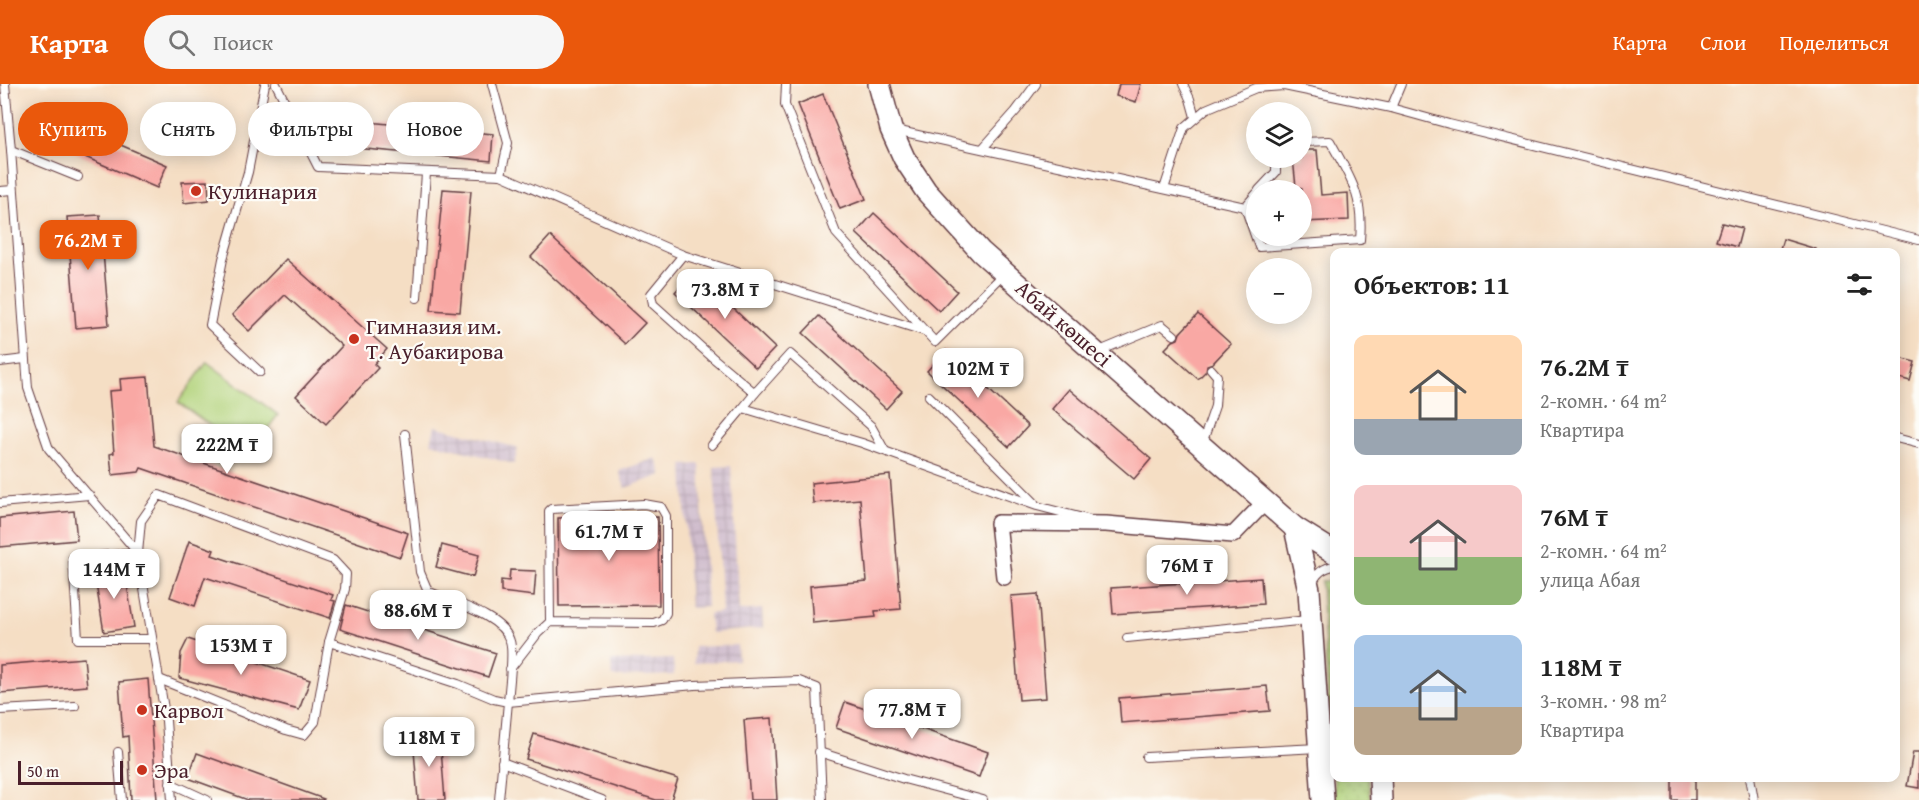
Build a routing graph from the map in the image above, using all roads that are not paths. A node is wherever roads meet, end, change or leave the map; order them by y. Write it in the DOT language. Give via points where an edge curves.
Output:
graph roads {
  1 [pos="5,84"];
  2 [pos="265,84"];
  3 [pos="276,84"];
  4 [pos="492,84"];
  5 [pos="786,84"];
  6 [pos="879,84"];
  7 [pos="1036,84"];
  8 [pos="1183,84"];
  9 [pos="1401,84"];
  10 [pos="1391,108"];
  11 [pos="1195,117"];
  12 [pos="891,129"];
  13 [pos="9,138"];
  14 [pos="0,139"];
  15 [pos="1312,142"];
  16 [pos="983,148"];
  17 [pos="11,150"];
  18 [pos="426,173"];
  19 [pos="501,175"];
  20 [pos="78,177"];
  21 [pos="1164,189"];
  22 [pos="13,190"];
  23 [pos="0,191"];
  24 [pos="1245,207"];
  25 [pos="1919,240"];
  26 [pos="683,255"];
  27 [pos="1005,272"];
  28 [pos="417,298"];
  29 [pos="927,332"];
  30 [pos="1174,334"];
  31 [pos="1096,352"];
  32 [pos="25,359"];
  33 [pos="0,362"];
  34 [pos="1211,369"];
  35 [pos="260,372"];
  36 [pos="755,393"];
  37 [pos="929,396"];
  38 [pos="743,408"];
  39 [pos="405,434"];
  40 [pos="1900,439"];
  41 [pos="1919,444"];
  42 [pos="712,445"];
  43 [pos="1201,445"];
  44 [pos="885,451"];
  45 [pos="89,495"];
  46 [pos="1265,502"];
  47 [pos="0,503"];
  48 [pos="1037,506"];
  49 [pos="1106,524"];
  50 [pos="1295,528"];
  51 [pos="1330,550"];
  52 [pos="138,553"];
  53 [pos="1330,566"];
  54 [pos="1004,577"];
  55 [pos="1309,590"];
  56 [pos="1310,620"];
  57 [pos="550,622"];
  58 [pos="1127,638"];
  59 [pos="152,639"];
  60 [pos="329,642"];
  61 [pos="510,669"];
  62 [pos="159,679"];
  63 [pos="508,702"];
  64 [pos="75,706"];
  65 [pos="0,710"];
  66 [pos="1320,748"];
  67 [pos="118,752"];
  68 [pos="819,752"];
  69 [pos="1146,757"];
  70 [pos="502,762"];
  71 [pos="1380,782"];
  72 [pos="1751,782"];
  73 [pos="170,783"];
  74 [pos="122,800"];
  75 [pos="172,800"];
  76 [pos="207,800"];
  77 [pos="498,800"];
  78 [pos="602,800"];
  79 [pos="822,800"];
  80 [pos="984,800"];
  81 [pos="1323,800"];
  82 [pos="1382,800"];
  83 [pos="1754,800"];
  1 -- 13 [label="lane"];
  2 -- 35 [label="lane" via="248,172 223,259 210,325"];
  3 -- 18 [label="lane" via="318,167"];
  4 -- 19 [label="lane" via="508,143"];
  5 -- 29 [label="lane" via="785,105 836,233"];
  6 -- 12 [label="street, Абай көшесі"];
  7 -- 16 [label="lane"];
  8 -- 11 [label="lane"];
  9 -- 10 [label="lane"];
  10 -- 11 [label="lane" via="1269,86 1256,88"];
  10 -- 25 [label="lane"];
  11 -- 21 [label="lane" via="1184,128"];
  12 -- 16 [label="lane"];
  12 -- 27 [label="street, Абай көшесі" via="926,191 981,252"];
  13 -- 14 [label="lane"];
  13 -- 17 [label="lane"];
  15 -- 24 [label="lane" via="1330,141 1355,187 1362,220 1360,240 1259,247"];
  16 -- 21 [label="lane"];
  17 -- 20 [label="lane"];
  17 -- 22 [label="lane"];
  18 -- 19 [label="lane"];
  18 -- 28 [label="lane"];
  19 -- 26 [label="lane"];
  21 -- 24 [label="lane"];
  22 -- 23 [label="lane"];
  22 -- 32 [label="lane"];
  26 -- 29 [label="lane"];
  26 -- 36 [label="lane" via="651,294 653,304"];
  27 -- 29 [label="lane" via="936,342"];
  27 -- 31 [label="street, Абай көшесі"];
  30 -- 31 [label="lane" via="1162,325"];
  31 -- 43 [label="street, Абай көшесі"];
  32 -- 33 [label="lane"];
  32 -- 45 [label="lane" via="28,388 49,449"];
  34 -- 43 [label="lane" via="1217,376 1215,406"];
  36 -- 38 [label="lane"];
  36 -- 44 [label="lane" via="790,354 871,426"];
  37 -- 48 [label="lane"];
  38 -- 42 [label="lane"];
  38 -- 44 [label="lane"];
  39 -- 61 [label="lane" via="423,581 428,591 495,620 505,630 511,642"];
  40 -- 41 [label="lane"];
  43 -- 46 [label="street, Абай көшесі"];
  44 -- 48 [label="lane"];
  45 -- 47 [label="lane"];
  45 -- 52 [label="lane"];
  46 -- 49 [label="street" via="1233,535"];
  46 -- 50 [label="street, Абай көшесі"];
  48 -- 49 [label="lane"];
  49 -- 54 [label="street" via="998,523"];
  50 -- 51 [label="street, Абай көшесі"];
  50 -- 55 [label="street"];
  52 -- 59 [label="lane"];
  52 -- 59 [label="lane" via="73,558 78,639"];
  52 -- 60 [label="lane" via="141,521 159,495 333,560 346,574"];
  53 -- 55 [label="lane" via="1315,576"];
  55 -- 56 [label="street"];
  56 -- 58 [label="lane"];
  56 -- 66 [label="street"];
  57 -- 57 [label="lane" via="662,620 666,613 666,516 661,507 644,504 550,509"];
  57 -- 61 [label="lane"];
  59 -- 62 [label="lane"];
  60 -- 62 [label="lane" via="315,722 304,735"];
  60 -- 63 [label="lane"];
  61 -- 63 [label="lane"];
  62 -- 73 [label="lane"];
  63 -- 68 [label="lane" via="695,685 799,681 816,688"];
  63 -- 70 [label="lane"];
  64 -- 65 [label="lane"];
  66 -- 69 [label="lane"];
  66 -- 81 [label="street"];
  67 -- 74 [label="lane"];
  68 -- 79 [label="lane"];
  68 -- 80 [label="lane"];
  70 -- 77 [label="lane"];
  70 -- 78 [label="lane"];
  71 -- 82 [label="street"];
  72 -- 83 [label="lane"];
  73 -- 75 [label="lane"];
  73 -- 76 [label="lane"];
}
